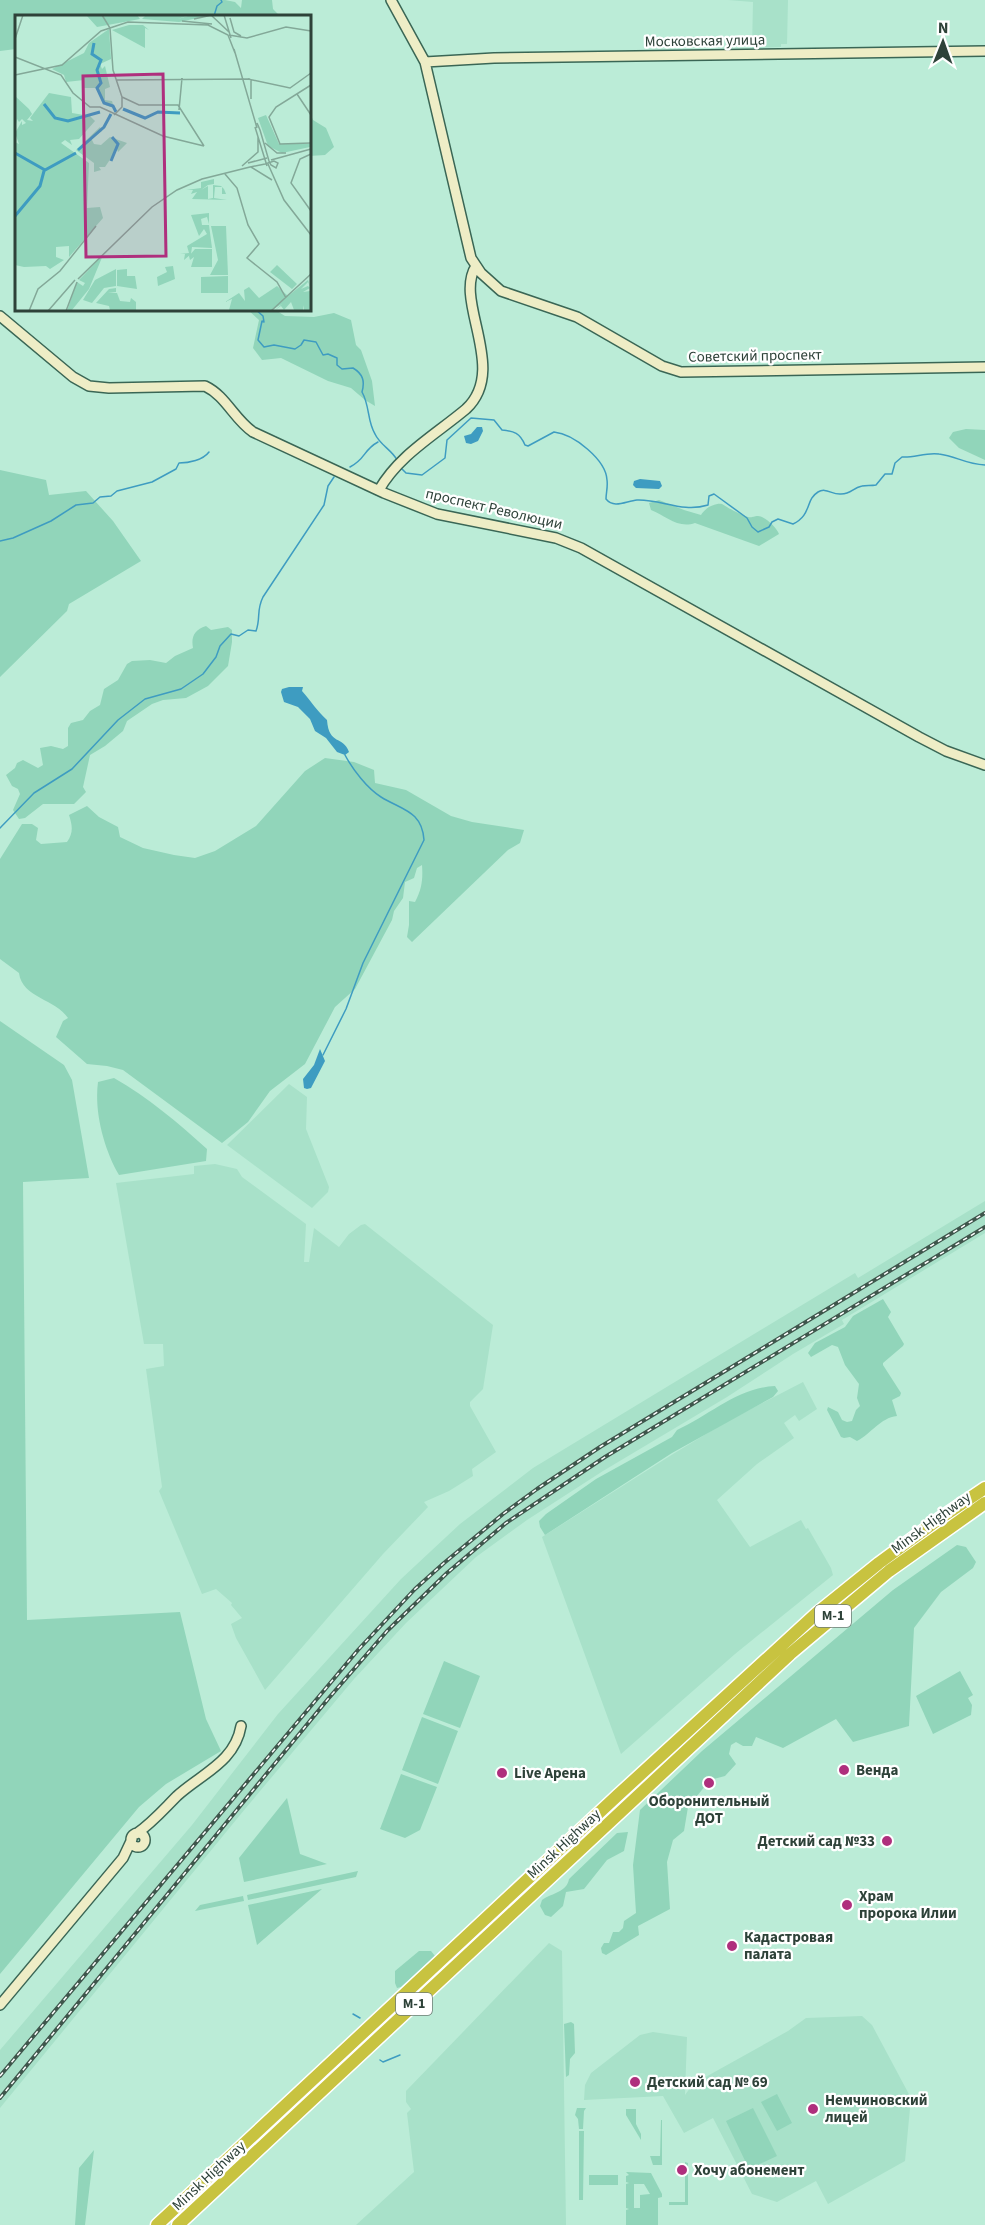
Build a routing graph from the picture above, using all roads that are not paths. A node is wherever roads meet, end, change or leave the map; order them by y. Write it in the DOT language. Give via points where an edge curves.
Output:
graph roads {
  1 [pos="391,0"];
  2 [pos="985,51"];
  3 [pos="425,62"];
  4 [pos="476,266"];
  5 [pos="0,316"];
  6 [pos="985,367"];
  7 [pos="379,490"];
  8 [pos="985,765"];
  9 [pos="985,1488"];
  10 [pos="985,1503"];
  11 [pos="241,1726"];
  12 [pos="155,1820"];
  13 [pos="134,1837"];
  14 [pos="143,1844"];
  15 [pos="123,1858"];
  16 [pos="0,2005"];
  17 [pos="157,2225"];
  18 [pos="178,2225"];
  1 -- 3 [label="street, Советский проспект"];
  2 -- 3 [label="street, Московская улица"];
  3 -- 4 [label="street, Советский проспект" via="468,250"];
  4 -- 6 [label="street, Советский проспект" via="501,291 577,317 674,371"];
  4 -- 7 [label="street" via="471,281 482,364 475,401 401,460"];
  5 -- 7 [label="street, проспект Революции" via="80,382 99,387 205,386 218,394 253,432"];
  7 -- 8 [label="street, проспект Революции" via="437,514 548,536 581,548 910,732"];
  9 -- 17 [label="highway, Minsk Highway / М-1" via="879,1563 818,1613"];
  10 -- 18 [label="highway, Minsk Highway / М-1" via="882,1577 790,1654"];
  11 -- 12 [label="street" via="239,1738 228,1755"];
  12 -- 13 [label="street"];
  12 -- 14 [label="street"];
  13 -- 14 [label="street" via="134,1845"];
  13 -- 15 [label="street"];
  14 -- 15 [label="street"];
  15 -- 16 [label="street"];
}
